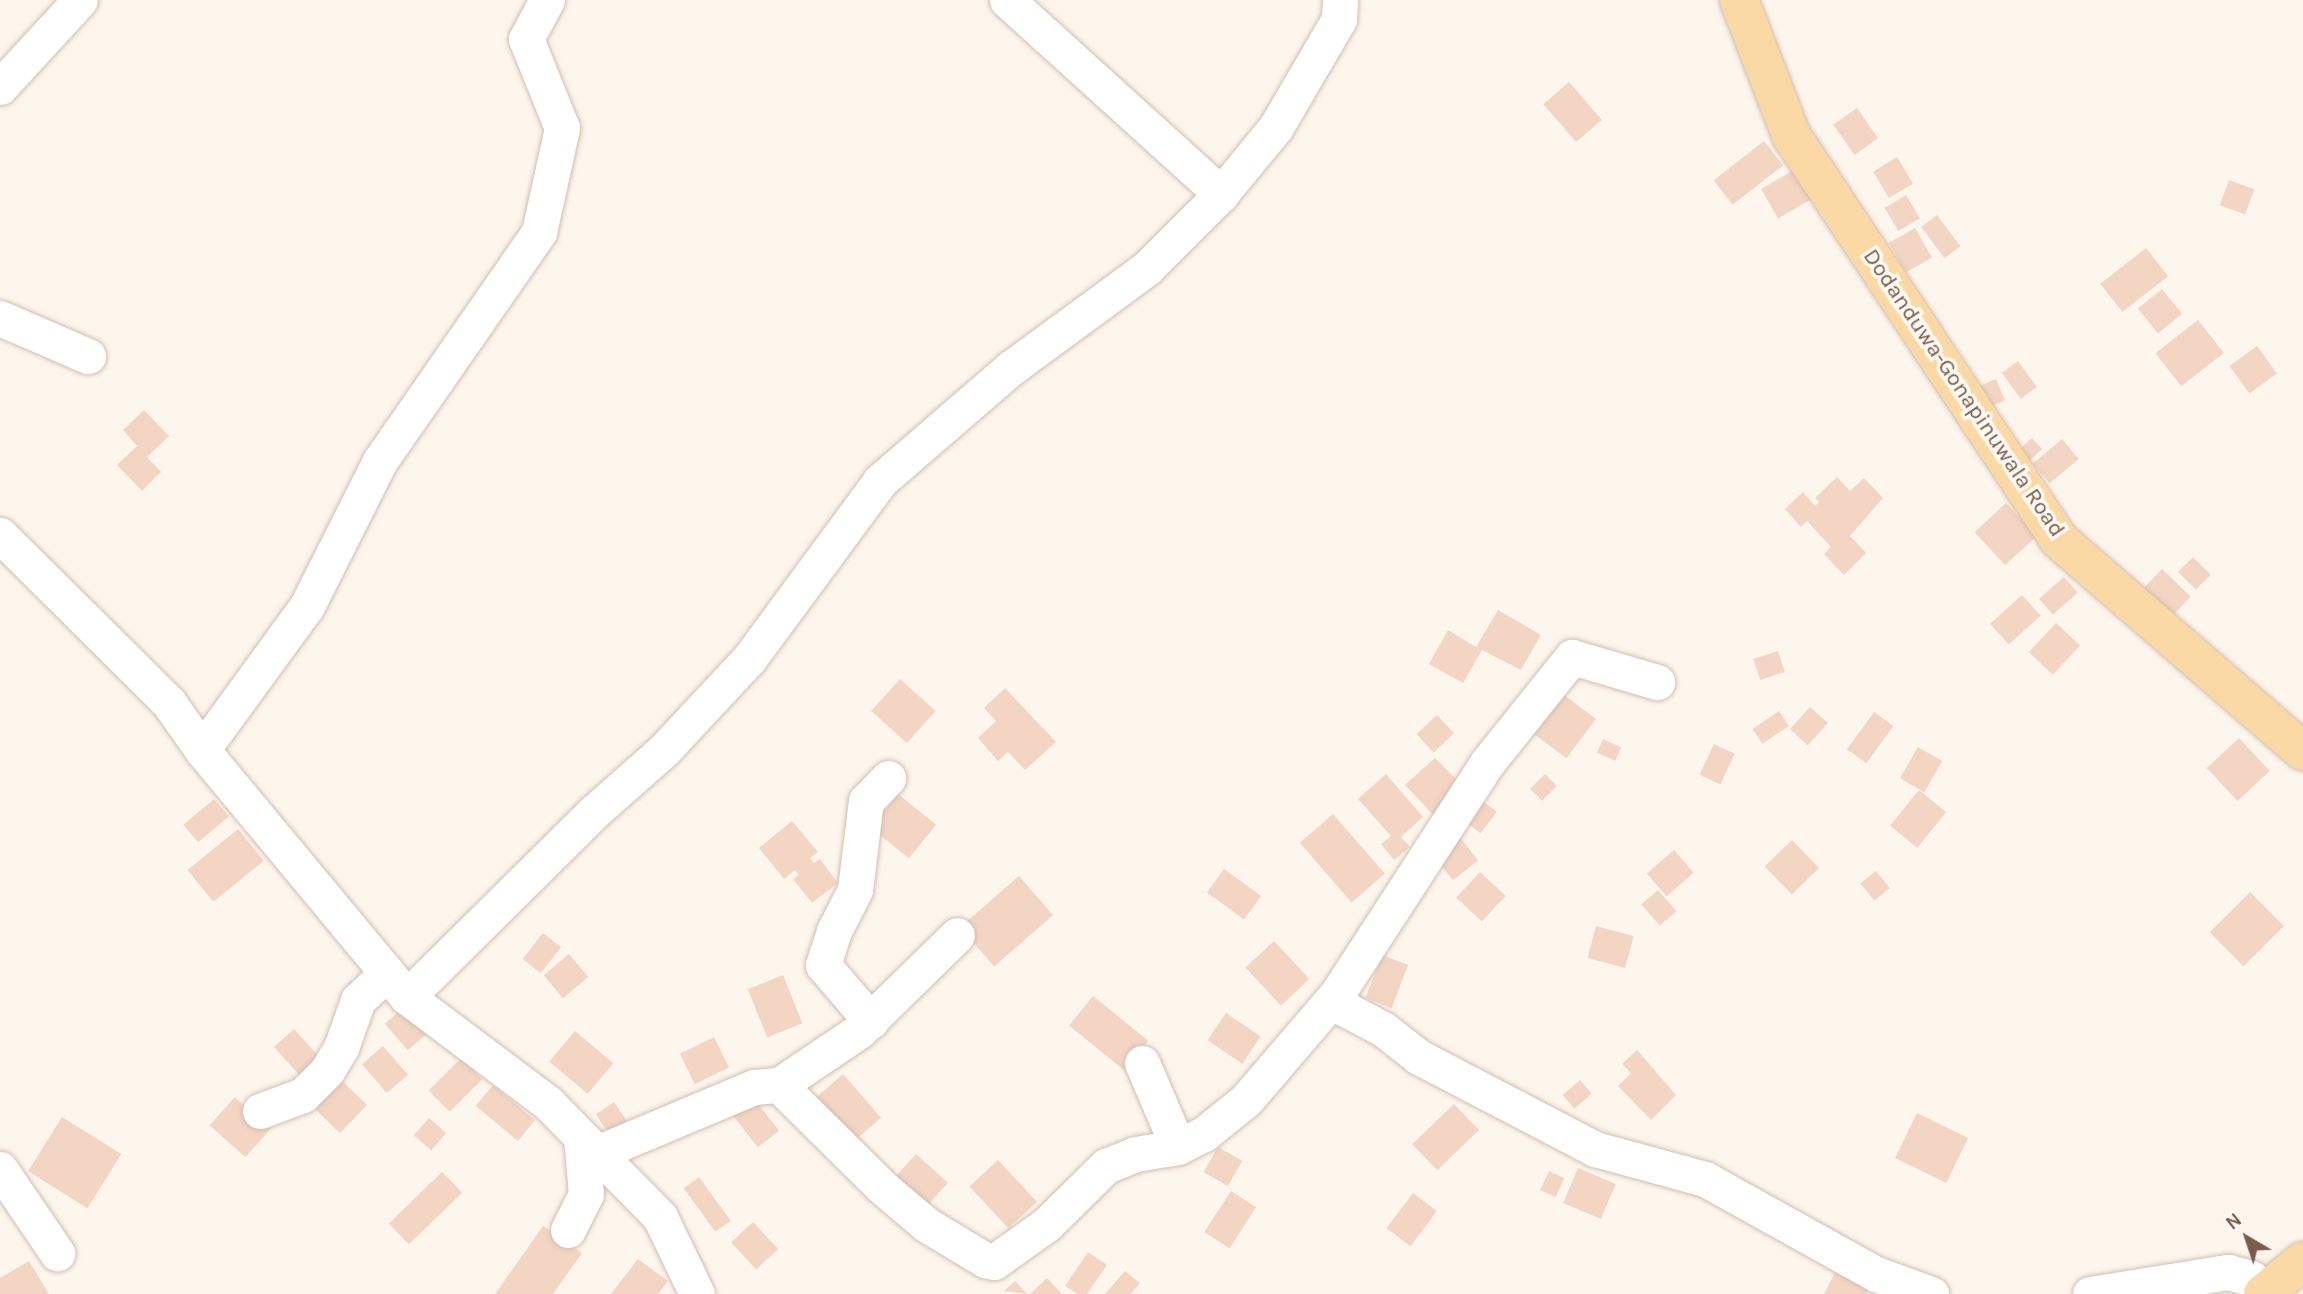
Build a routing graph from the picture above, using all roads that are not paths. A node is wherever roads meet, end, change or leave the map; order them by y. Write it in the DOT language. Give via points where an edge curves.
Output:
graph roads {
  1 [pos="80,0"];
  2 [pos="547,0"];
  3 [pos="1007,0"];
  4 [pos="1340,0"];
  5 [pos="1739,0"];
  6 [pos="0,87"];
  7 [pos="1220,194"];
  8 [pos="0,318"];
  9 [pos="88,356"];
  10 [pos="0,535"];
  11 [pos="1657,682"];
  12 [pos="202,750"];
  13 [pos="2303,751"];
  14 [pos="888,778"];
  15 [pos="957,935"];
  16 [pos="397,985"];
  17 [pos="1332,1002"];
  18 [pos="871,1021"];
  19 [pos="1142,1063"];
  20 [pos="779,1084"];
  21 [pos="260,1111"];
  22 [pos="589,1145"];
  23 [pos="1178,1147"];
  24 [pos="0,1169"];
  25 [pos="568,1230"];
  26 [pos="57,1253"];
  27 [pos="2303,1261"];
  28 [pos="2265,1293"];
  29 [pos="697,1294"];
  30 [pos="1931,1294"];
  31 [pos="2090,1294"];
  1 -- 6 [label="street"];
  2 -- 12 [label="street" via="526,39 562,128 539,232 380,461 307,606"];
  3 -- 7 [label="street"];
  4 -- 7 [label="street" via="1339,19 1276,127"];
  5 -- 13 [label="main road, Dodanduwa-Gonapinuwala Road" via="1791,135 2059,539"];
  7 -- 16 [label="street" via="1147,268 1011,368 880,481 739,669 664,750"];
  8 -- 9 [label="street"];
  10 -- 12 [label="street" via="169,703"];
  11 -- 17 [label="street" via="1572,657 1487,763"];
  12 -- 16 [label="street"];
  14 -- 18 [label="street" via="866,802 855,890 823,965"];
  15 -- 18 [label="street"];
  16 -- 21 [label="street" via="358,1000 341,1048 327,1071 303,1095"];
  16 -- 22 [label="street" via="548,1103"];
  17 -- 23 [label="street" via="1247,1099 1204,1134"];
  17 -- 30 [label="street" via="1383,1029 1419,1058 1595,1149 1705,1179 1876,1274"];
  18 -- 20 [label="street" via="817,1063"];
  19 -- 23 [label="street"];
  20 -- 22 [label="street" via="754,1087"];
  20 -- 23 [label="street" via="882,1187 927,1225 985,1261 994,1262 1017,1249 1106,1166 1135,1154"];
  22 -- 25 [label="street" via="586,1194"];
  22 -- 29 [label="street" via="660,1217"];
  24 -- 26 [label="street"];
  27 -- 28 [label="main road"];
  28 -- 31 [label="street" via="2251,1278 2228,1272"];
}
